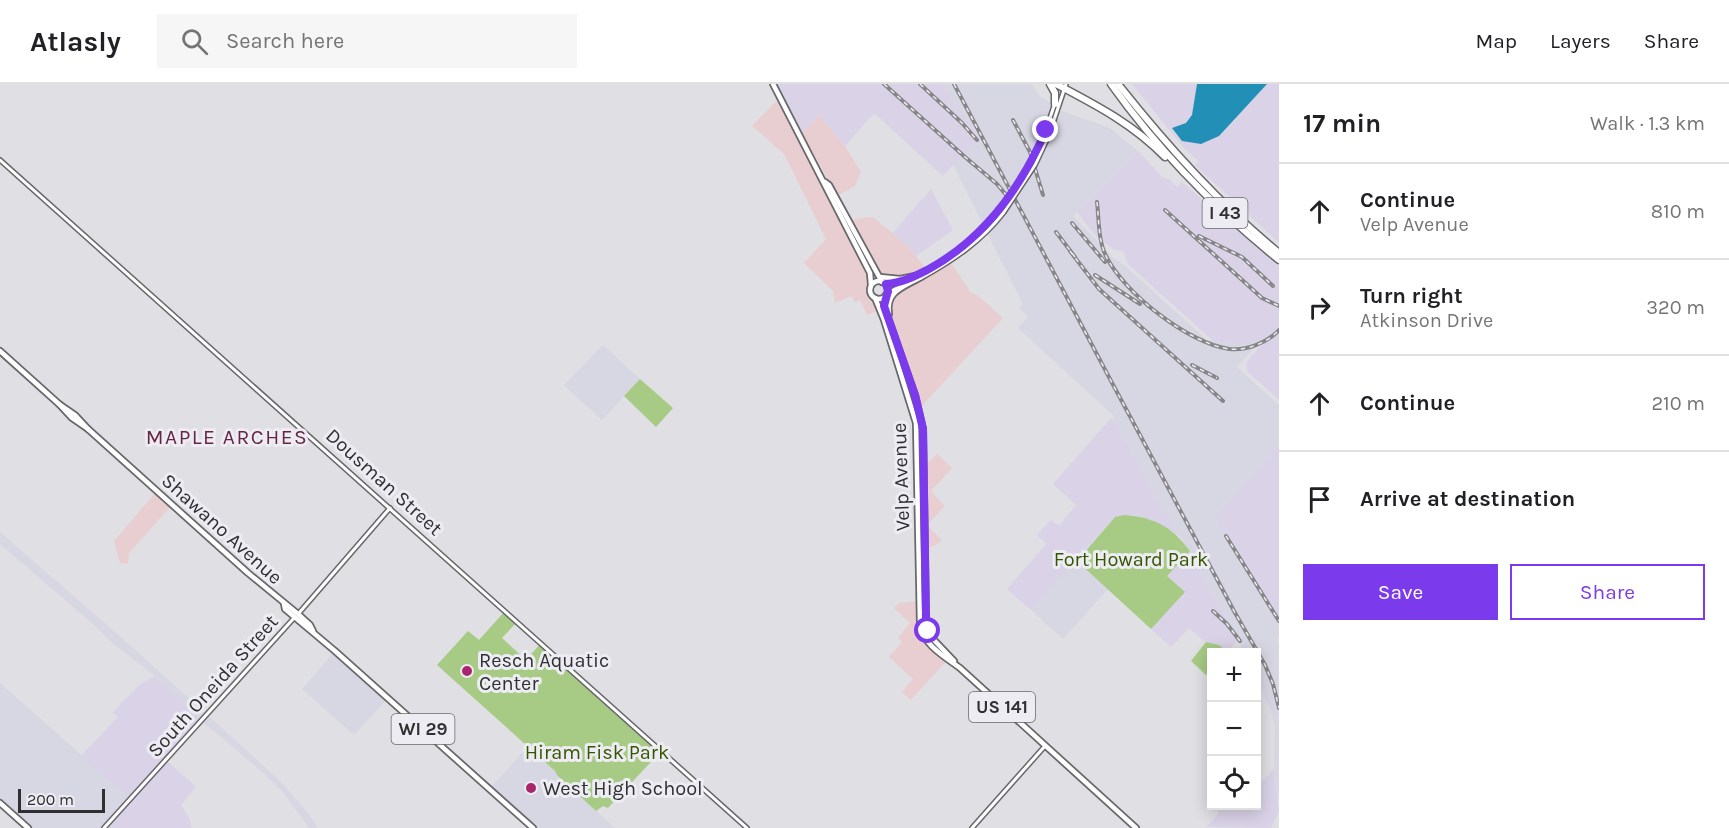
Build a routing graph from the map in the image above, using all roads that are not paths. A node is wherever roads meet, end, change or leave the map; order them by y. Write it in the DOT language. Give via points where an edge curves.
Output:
graph roads {
  1 [pos="773,84"];
  2 [pos="1050,84"];
  3 [pos="1111,84"];
  4 [pos="1118,84"];
  5 [pos="1061,85"];
  6 [pos="1055,104"];
  7 [pos="0,160"];
  8 [pos="1175,161"];
  9 [pos="825,182"];
  10 [pos="1002,210"];
  11 [pos="1279,253"];
  12 [pos="1279,260"];
  13 [pos="915,276"];
  14 [pos="921,277"];
  15 [pos="883,281"];
  16 [pos="871,285"];
  17 [pos="886,294"];
  18 [pos="874,298"];
  19 [pos="890,320"];
  20 [pos="0,351"];
  21 [pos="390,508"];
  22 [pos="296,616"];
  23 [pos="923,626"];
  24 [pos="1045,746"];
  25 [pos="0,803"];
  26 [pos="28,828"];
  27 [pos="104,828"];
  28 [pos="533,828"];
  29 [pos="747,828"];
  30 [pos="972,828"];
  31 [pos="1136,828"];
  1 -- 9 [label="main road"];
  2 -- 6 [label="highway"];
  3 -- 8 [label="highway, I 43"];
  4 -- 8 [label="highway, I 43"];
  5 -- 6 [label="street"];
  5 -- 8 [label="highway" via="1132,127"];
  5 -- 10 [label="street, bridge" via="1049,135 1035,165"];
  6 -- 10 [label="street, bridge" via="1029,167"];
  7 -- 21 [label="street, Dousman Street"];
  8 -- 11 [label="highway, I 43"];
  8 -- 12 [label="highway, I 43" via="1220,208"];
  9 -- 15 [label="main road"];
  9 -- 16 [label="main road" via="824,187 870,273"];
  10 -- 13 [label="street" via="964,246"];
  10 -- 14 [label="street" via="969,247"];
  13 -- 15 [label="main road"];
  13 -- 15 [label="street" via="899,283"];
  14 -- 17 [label="street"];
  14 -- 19 [label="main road" via="891,297"];
  15 -- 16 [label="main road"];
  15 -- 17 [label="main road"];
  16 -- 18 [label="main road"];
  17 -- 18 [label="main road"];
  17 -- 19 [label="main road, Velp Avenue" via="884,306"];
  18 -- 23 [label="main road, Velp Avenue" via="916,423"];
  19 -- 23 [label="main road, Velp Avenue" via="923,429"];
  20 -- 22 [label="main road, Shawano Avenue / WI 29"];
  21 -- 22 [label="street, South Oneida Street"];
  21 -- 29 [label="street, Dousman Street"];
  22 -- 27 [label="street, South Oneida Street"];
  22 -- 28 [label="main road, Shawano Avenue / WI 29"];
  23 -- 24 [label="main road, US 141" via="960,668"];
  24 -- 30 [label="street"];
  24 -- 31 [label="main road, US 141"];
  25 -- 26 [label="main road"];
}
